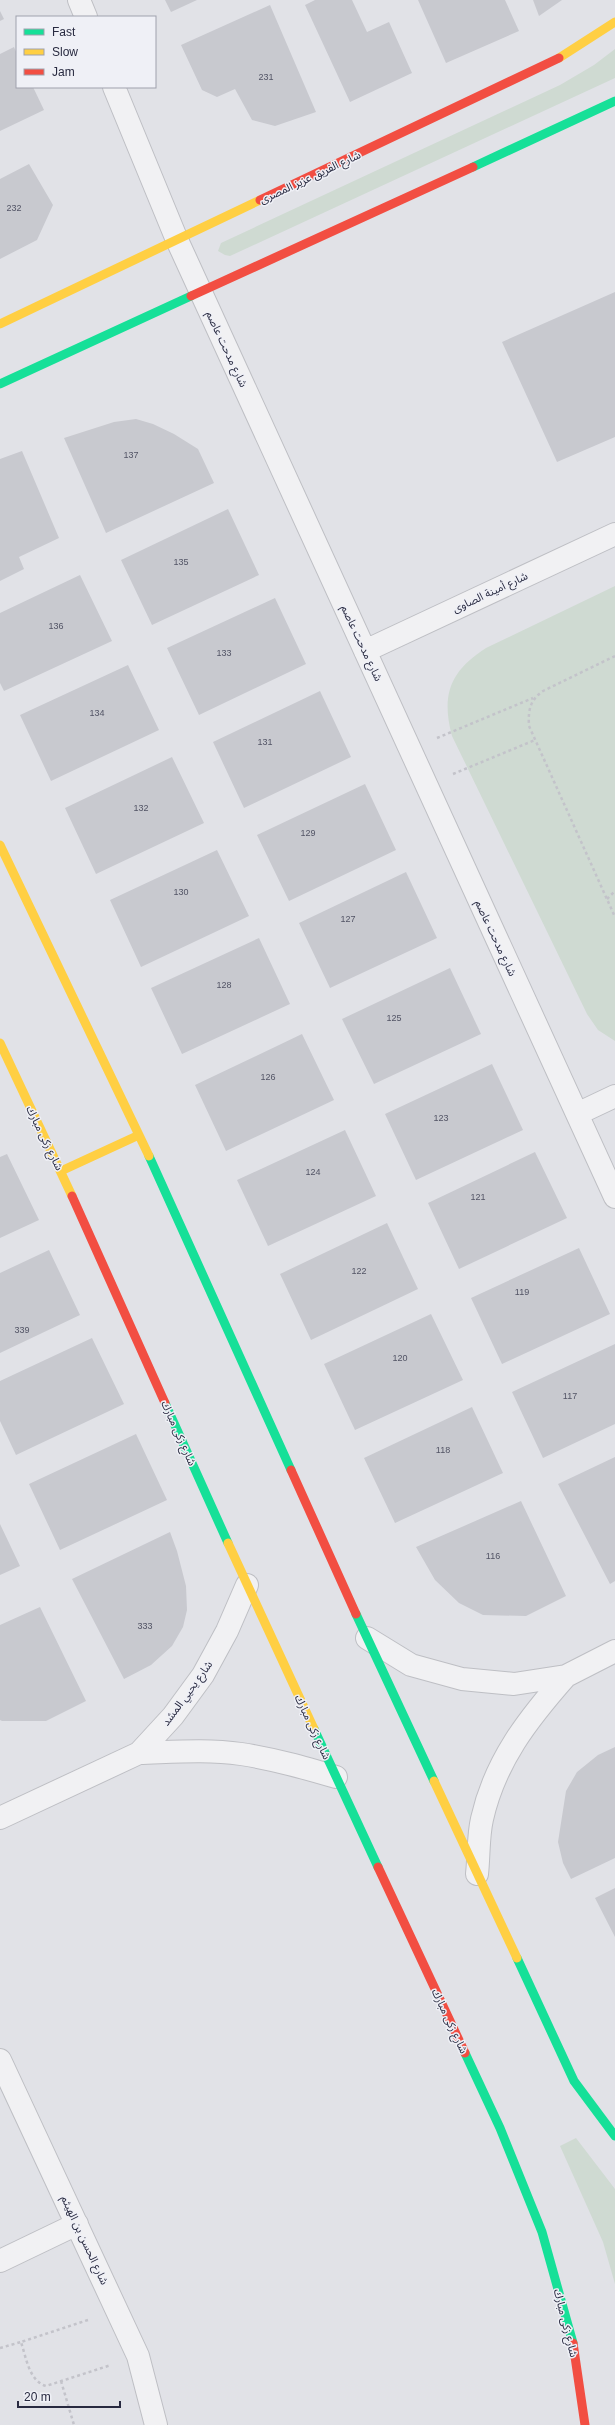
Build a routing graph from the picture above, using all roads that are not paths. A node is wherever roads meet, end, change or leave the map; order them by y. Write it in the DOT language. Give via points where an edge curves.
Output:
graph roads {
  1 [pos="79,0"];
  2 [pos="86,16"];
  3 [pos="615,22"];
  4 [pos="114,88"];
  5 [pos="615,101"];
  6 [pos="177,240"];
  7 [pos="201,292"];
  8 [pos="0,324"];
  9 [pos="0,384"];
  10 [pos="615,534"];
  11 [pos="365,651"];
  12 [pos="0,845"];
  13 [pos="0,1044"];
  14 [pos="615,1096"];
  15 [pos="577,1114"];
  16 [pos="139,1135"];
  17 [pos="61,1171"];
  18 [pos="615,1197"];
  19 [pos="247,1585"];
  20 [pos="367,1638"];
  21 [pos="615,1651"];
  22 [pos="566,1676"];
  23 [pos="139,1753"];
  24 [pos="336,1777"];
  25 [pos="5,1813"];
  26 [pos="0,1833"];
  27 [pos="477,1874"];
  28 [pos="0,2060"];
  29 [pos="615,2136"];
  30 [pos="77,2224"];
  31 [pos="0,2261"];
  32 [pos="156,2425"];
  33 [pos="586,2425"];
  1 -- 2 [label="street"];
  3 -- 6 [label="street, شارع الفريق عزيز المصرى" via="570,53"];
  4 -- 6 [label="street, شارع مدحت عاصم"];
  5 -- 7 [label="street"];
  6 -- 7 [label="street, شارع مدحت عاصم"];
  6 -- 8 [label="street, شارع الفريق عزيز المصرى"];
  7 -- 9 [label="street"];
  7 -- 11 [label="street, شارع مدحت عاصم"];
  10 -- 11 [label="street, شارع أمينة الصاوى"];
  11 -- 15 [label="street, شارع مدحت عاصم"];
  12 -- 16 [label="street"];
  13 -- 17 [label="street, شارع زكى مبارك"];
  14 -- 15 [label="street"];
  15 -- 18 [label="street, شارع مدحت عاصم"];
  16 -- 17 [label="street"];
  16 -- 20 [label="street"];
  17 -- 19 [label="street, شارع زكى مبارك"];
  19 -- 23 [label="street, شارع يحيي المشد" via="227,1631 203,1675 173,1716"];
  19 -- 24 [label="street, شارع زكى مبارك"];
  20 -- 22 [label="street" via="411,1665 462,1679 514,1684"];
  20 -- 27 [label="street"];
  21 -- 22 [label="street"];
  22 -- 27 [label="street" via="529,1718 500,1766 482,1819"];
  23 -- 24 [label="street, شارع يحيي المشد" via="189,1751 240,1754 289,1763"];
  23 -- 25 [label="street, شارع يحيي المشد"];
  24 -- 33 [label="street, شارع زكى مبارك" via="500,2128 542,2232 572,2340"];
  25 -- 26 [label="street"];
  27 -- 29 [label="street" via="574,2081"];
  28 -- 30 [label="street, شارع الحسن بن الهيثم"];
  30 -- 31 [label="street"];
  30 -- 32 [label="street, شارع الحسن بن الهيثم" via="138,2356"];
}
